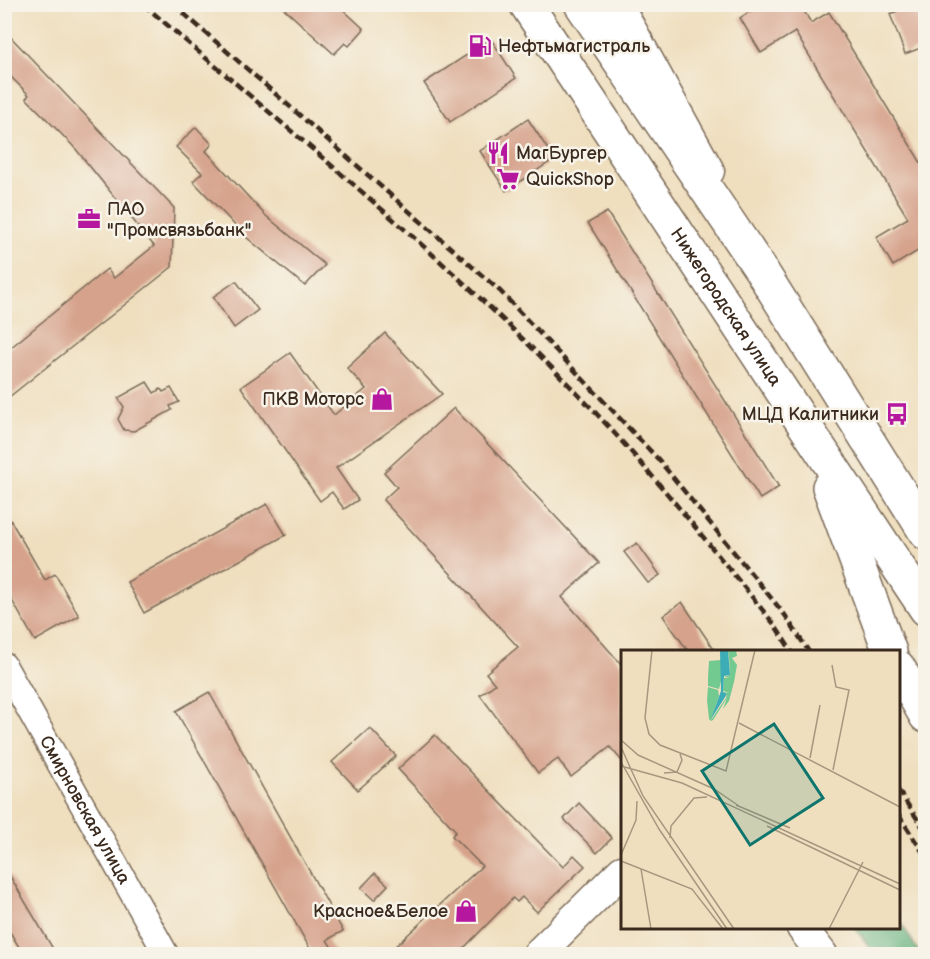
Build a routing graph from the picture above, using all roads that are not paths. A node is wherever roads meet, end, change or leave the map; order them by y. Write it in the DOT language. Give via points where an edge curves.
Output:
graph roads {
  1 [pos="526,4"];
  2 [pos="581,4"];
  3 [pos="618,4"];
  4 [pos="761,270"];
  5 [pos="784,393"];
  6 [pos="926,533"];
  7 [pos="926,609"];
  8 [pos="890,650"];
  9 [pos="4,665"];
  10 [pos="900,670"];
  11 [pos="926,716"];
  12 [pos="621,872"];
  13 [pos="803,929"];
  14 [pos="166,954"];
  15 [pos="538,954"];
  16 [pos="822,954"];
  1 -- 5 [label="main road, Нижегородская улица"];
  2 -- 4 [label="main road"];
  3 -- 4 [label="street"];
  4 -- 6 [label="main road"];
  5 -- 7 [label="main road, Нижегородская улица"];
  5 -- 8 [label="main road" via="839,507"];
  9 -- 14 [label="street, Смирновская улица"];
  10 -- 11 [label="main road"];
  12 -- 15 [label="street"];
  13 -- 16 [label="street"];
}
